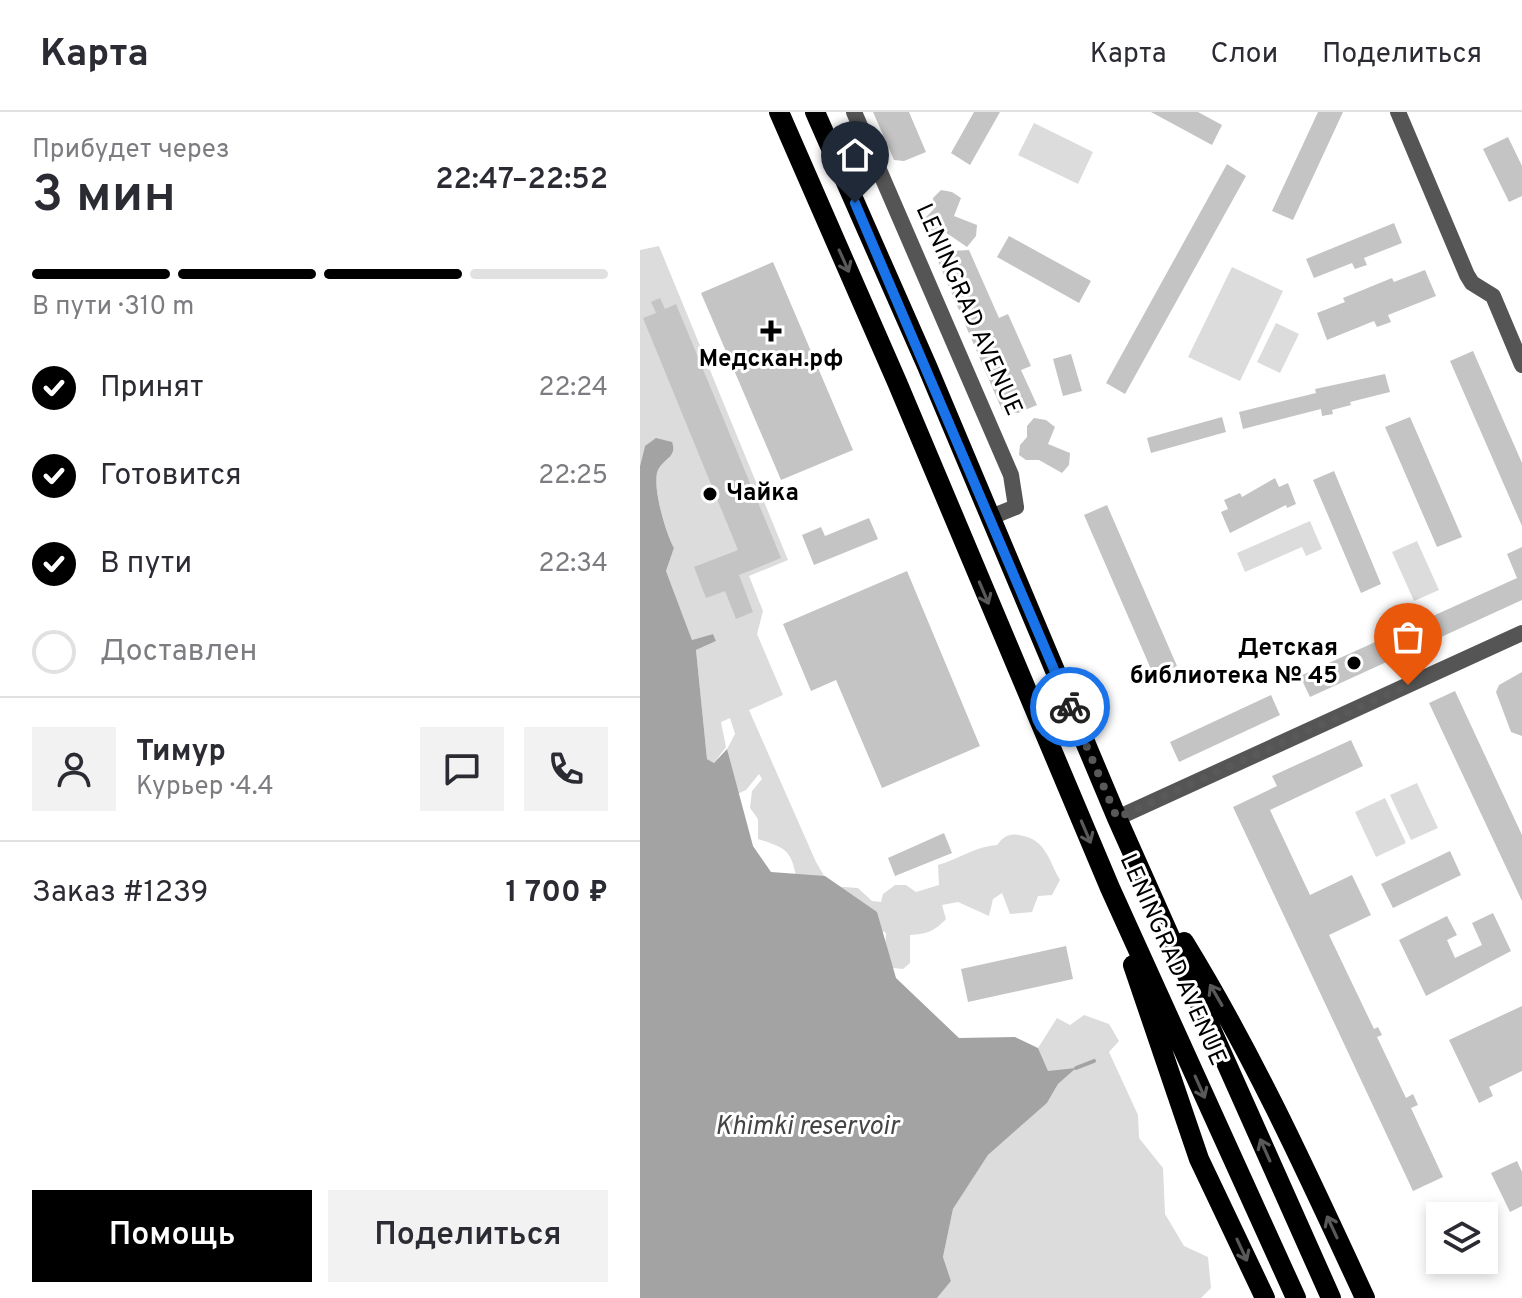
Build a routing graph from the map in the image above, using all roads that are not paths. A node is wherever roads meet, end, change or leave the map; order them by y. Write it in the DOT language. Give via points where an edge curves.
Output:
graph roads {
  1 [pos="779,112"];
  2 [pos="815,112"];
  3 [pos="854,112"];
  4 [pos="1398,112"];
  5 [pos="1522,365"];
  6 [pos="991,517"];
  7 [pos="1522,633"];
  8 [pos="1117,818"];
  9 [pos="1142,874"];
  10 [pos="1110,888"];
  11 [pos="1265,1298"];
  12 [pos="1296,1298"];
  13 [pos="1331,1298"];
  14 [pos="1365,1298"];
  1 -- 10 [label="main road, LENINGRAD AVENUE, one-way"];
  2 -- 6 [label="main road"];
  3 -- 6 [label="street, LENINGRAD AVENUE" via="1011,475 1016,507"];
  4 -- 5 [label="street" via="1467,275 1493,296"];
  6 -- 8 [label="main road"];
  7 -- 8 [label="street"];
  8 -- 9 [label="main road"];
  13 -- 9 [label="main road, LENINGRAD AVENUE, one-way"];
  14 -- 9 [label="main road, one-way" via="1284,1123 1219,999"];
  10 -- 11 [label="main road, one-way" via="1199,1159"];
  10 -- 12 [label="main road, LENINGRAD AVENUE, one-way"];
}
